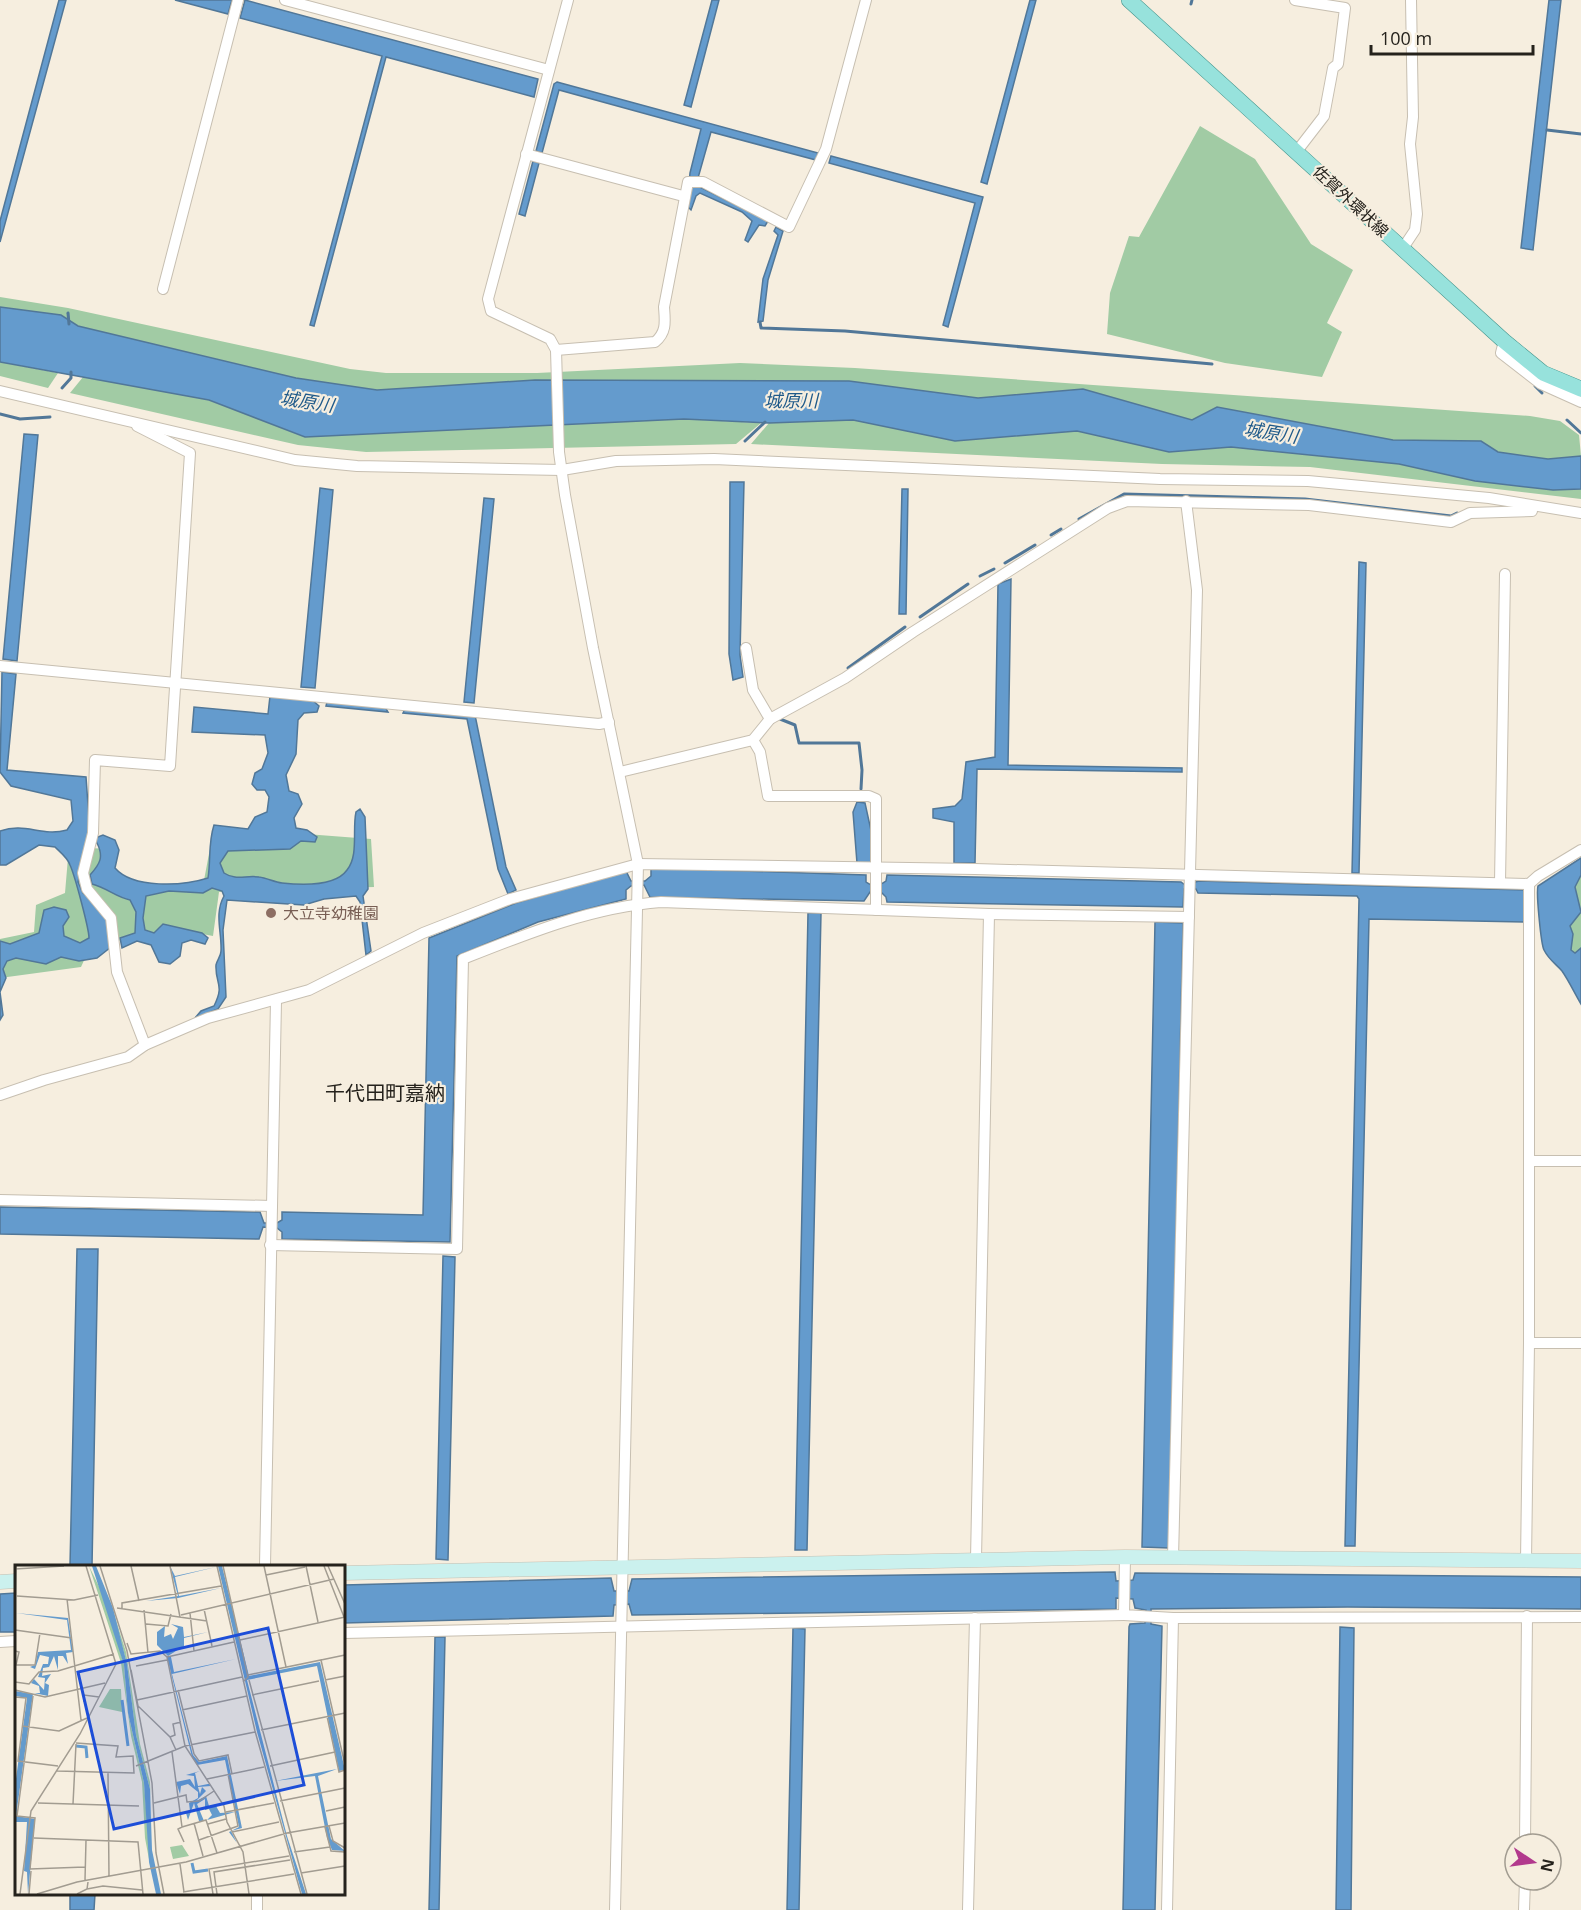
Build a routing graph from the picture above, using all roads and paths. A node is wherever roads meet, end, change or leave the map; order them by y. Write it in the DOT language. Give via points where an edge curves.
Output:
graph roads {
  1 [pos="238,0"];
  2 [pos="285,0"];
  3 [pos="568,0"];
  4 [pos="866,0"];
  5 [pos="1129,0"];
  6 [pos="1295,0"];
  7 [pos="1411,0"];
  8 [pos="549,70"];
  9 [pos="1297,151"];
  10 [pos="526,154"];
  11 [pos="683,196"];
  12 [pos="1403,248"];
  13 [pos="163,289"];
  14 [pos="1504,341"];
  15 [pos="556,355"];
  16 [pos="1581,389"];
  17 [pos="0,391"];
  18 [pos="1581,402"];
  19 [pos="118,417"];
  20 [pos="562,470"];
  21 [pos="1186,501"];
  22 [pos="1556,510"];
  23 [pos="1581,513"];
  24 [pos="1505,574"];
  25 [pos="746,648"];
  26 [pos="0,666"];
  27 [pos="175,682"];
  28 [pos="770,719"];
  29 [pos="609,722"];
  30 [pos="753,740"];
  31 [pos="620,772"];
  32 [pos="1581,850"];
  33 [pos="638,864"];
  34 [pos="878,868"];
  35 [pos="1500,882"];
  36 [pos="1189,883"];
  37 [pos="1529,884"];
  38 [pos="639,904"];
  39 [pos="876,910"];
  40 [pos="989,914"];
  41 [pos="1189,917"];
  42 [pos="276,1001"];
  43 [pos="145,1044"];
  44 [pos="0,1095"];
  45 [pos="1530,1161"];
  46 [pos="1581,1161"];
  47 [pos="0,1200"];
  48 [pos="272,1206"];
  49 [pos="270,1245"];
  50 [pos="1529,1343"];
  51 [pos="1581,1343"];
  52 [pos="1125,1557"];
  53 [pos="1173,1558"];
  54 [pos="976,1559"];
  55 [pos="1526,1561"];
  56 [pos="1581,1562"];
  57 [pos="265,1565"];
  58 [pos="622,1565"];
  59 [pos="345,1573"];
  60 [pos="15,1581"];
  61 [pos="0,1582"];
  62 [pos="1124,1615"];
  63 [pos="1527,1616"];
  64 [pos="1581,1617"];
  65 [pos="975,1618"];
  66 [pos="1173,1618"];
  67 [pos="621,1624"];
  68 [pos="345,1633"];
  69 [pos="15,1641"];
  70 [pos="0,1642"];
  71 [pos="1525,1832"];
  72 [pos="1524,1892"];
  73 [pos="257,1895"];
  74 [pos="256,1910"];
  75 [pos="615,1910"];
  76 [pos="968,1910"];
  77 [pos="1167,1910"];
  78 [pos="1524,1910"];
  1 -- 13 [label="street"];
  2 -- 8 [label="street"];
  3 -- 8 [label="street"];
  4 -- 11 [label="street" via="826,149 789,227 694,181"];
  5 -- 9 [label="main road, 佐賀外環状線"];
  6 -- 9 [label="street" via="1345,8 1338,64 1333,68 1324,116"];
  7 -- 12 [label="street" via="1410,144 1417,214 1415,230"];
  8 -- 10 [label="street"];
  9 -- 12 [label="main road, 佐賀外環状線"];
  10 -- 11 [label="street"];
  10 -- 15 [label="street" via="488,299 490,311 550,339"];
  11 -- 15 [label="street" via="662,336 655,342"];
  12 -- 14 [label="main road, 佐賀外環状線"];
  14 -- 16 [label="main road, 佐賀外環状線" via="1542,373"];
  14 -- 18 [label="street" via="1501,353 1541,384"];
  15 -- 20 [label="street"];
  17 -- 19 [label="street"];
  19 -- 20 [label="street" via="295,460 357,466"];
  19 -- 27 [label="street" via="190,453"];
  20 -- 22 [label="street" via="616,461 714,459 1138,478 1308,481 1489,498"];
  20 -- 29 [label="street" via="592,648"];
  21 -- 22 [label="street" via="1310,505 1451,522 1470,513"];
  21 -- 28 [label="street" via="1126,501 1108,508 845,678"];
  21 -- 36 [label="street" via="1197,590"];
  22 -- 23 [label="street"];
  24 -- 35 [label="street"];
  25 -- 28 [label="street" via="753,690"];
  26 -- 27 [label="street"];
  27 -- 29 [label="street"];
  27 -- 43 [label="street" via="170,766 95,760 92,838 83,873 87,889 111,918 117,972"];
  28 -- 30 [label="street"];
  29 -- 31 [label="street"];
  30 -- 31 [label="street"];
  30 -- 34 [label="street" via="760,752 768,796 876,799"];
  31 -- 33 [label="street"];
  32 -- 37 [label="street"];
  33 -- 34 [label="street"];
  33 -- 38 [label="street"];
  33 -- 42 [label="street" via="510,899 447,922 309,990"];
  34 -- 36 [label="street" via="975,869"];
  34 -- 39 [label="street"];
  35 -- 36 [label="street"];
  35 -- 37 [label="street"];
  36 -- 41 [label="street"];
  37 -- 45 [label="street"];
  38 -- 39 [label="street"];
  38 -- 49 [label="street" via="537,929 463,959 457,1249"];
  38 -- 58 [label="street"];
  39 -- 40 [label="street"];
  40 -- 41 [label="street"];
  40 -- 54 [label="street"];
  41 -- 53 [label="street"];
  42 -- 43 [label="street" via="208,1018"];
  42 -- 48 [label="street"];
  43 -- 44 [label="street" via="128,1057"];
  45 -- 46 [label="street"];
  45 -- 50 [label="street"];
  47 -- 48 [label="street"];
  48 -- 49 [label="street"];
  49 -- 57 [label="street"];
  50 -- 51 [label="street"];
  50 -- 55 [label="street"];
  52 -- 53 [label="street"];
  52 -- 54 [label="street"];
  52 -- 62 [label="street"];
  53 -- 55 [label="street"];
  54 -- 58 [label="street"];
  55 -- 56 [label="street"];
  58 -- 59 [label="street"];
  58 -- 67 [label="street"];
  60 -- 61 [label="street"];
  62 -- 65 [label="street"];
  62 -- 66 [label="street"];
  63 -- 64 [label="street"];
  63 -- 66 [label="street"];
  63 -- 71 [label="street"];
  65 -- 67 [label="street"];
  65 -- 76 [label="street"];
  66 -- 77 [label="street"];
  67 -- 68 [label="street"];
  67 -- 75 [label="street"];
  69 -- 70 [label="street"];
  72 -- 78 [label="street"];
  73 -- 74 [label="street"];
}
